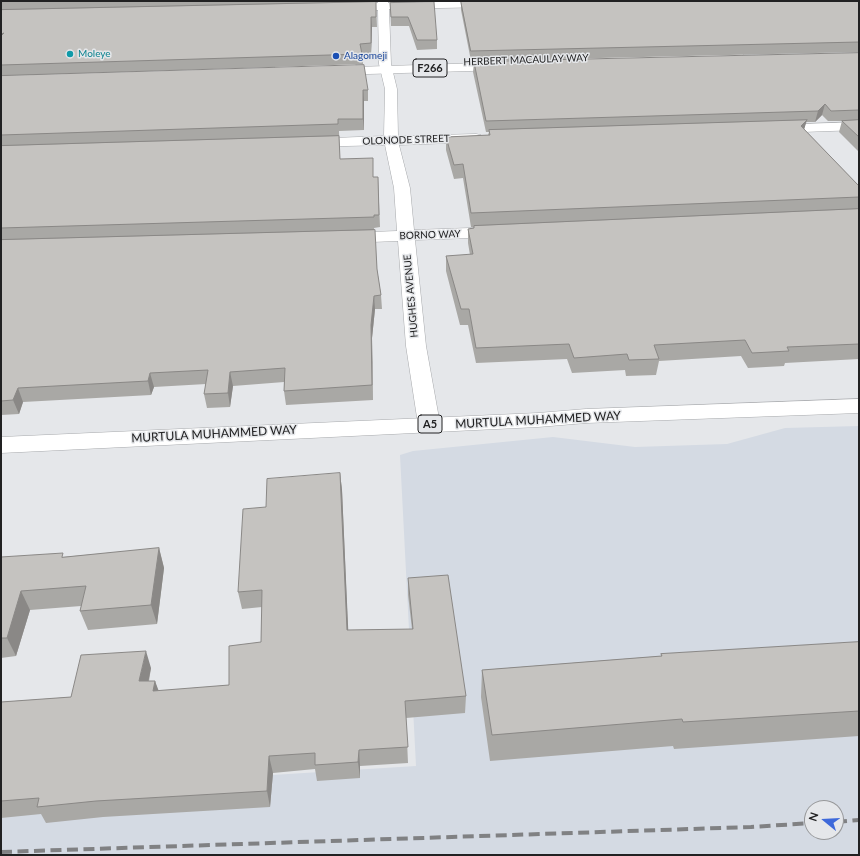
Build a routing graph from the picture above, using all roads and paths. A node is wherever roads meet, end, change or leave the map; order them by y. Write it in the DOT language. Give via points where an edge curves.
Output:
graph roads {
  1 [pos="383,4"];
  2 [pos="502,4"];
  3 [pos="337,8"];
  4 [pos="749,57"];
  5 [pos="386,67"];
  6 [pos="271,70"];
  7 [pos="859,126"];
  8 [pos="759,129"];
  9 [pos="491,137"];
  10 [pos="391,140"];
  11 [pos="295,143"];
  12 [pos="510,231"];
  13 [pos="406,236"];
  14 [pos="327,238"];
  15 [pos="859,406"];
  16 [pos="429,424"];
  17 [pos="1,445"];
  1 -- 2 [label="main road"];
  1 -- 3 [label="main road"];
  1 -- 5 [label="main road, HUGHES AVENUE"];
  4 -- 5 [label="main road, HERBERT MACAULAY WAY / F266"];
  5 -- 6 [label="main road, HERBERT MACAULAY WAY / F266"];
  5 -- 10 [label="main road, HUGHES AVENUE" via="391,89"];
  7 -- 8 [label="main road"];
  9 -- 10 [label="main road, OLONODE STREET"];
  10 -- 11 [label="main road, OLONODE STREET"];
  10 -- 13 [label="main road, HUGHES AVENUE" via="402,188"];
  12 -- 13 [label="main road, BORNO WAY"];
  13 -- 14 [label="main road, BORNO WAY"];
  13 -- 16 [label="main road, HUGHES AVENUE" via="416,346"];
  15 -- 16 [label="main road, MURTULA MUHAMMED WAY / A5"];
  16 -- 17 [label="main road, MURTULA MUHAMMED WAY / A5"];
}
